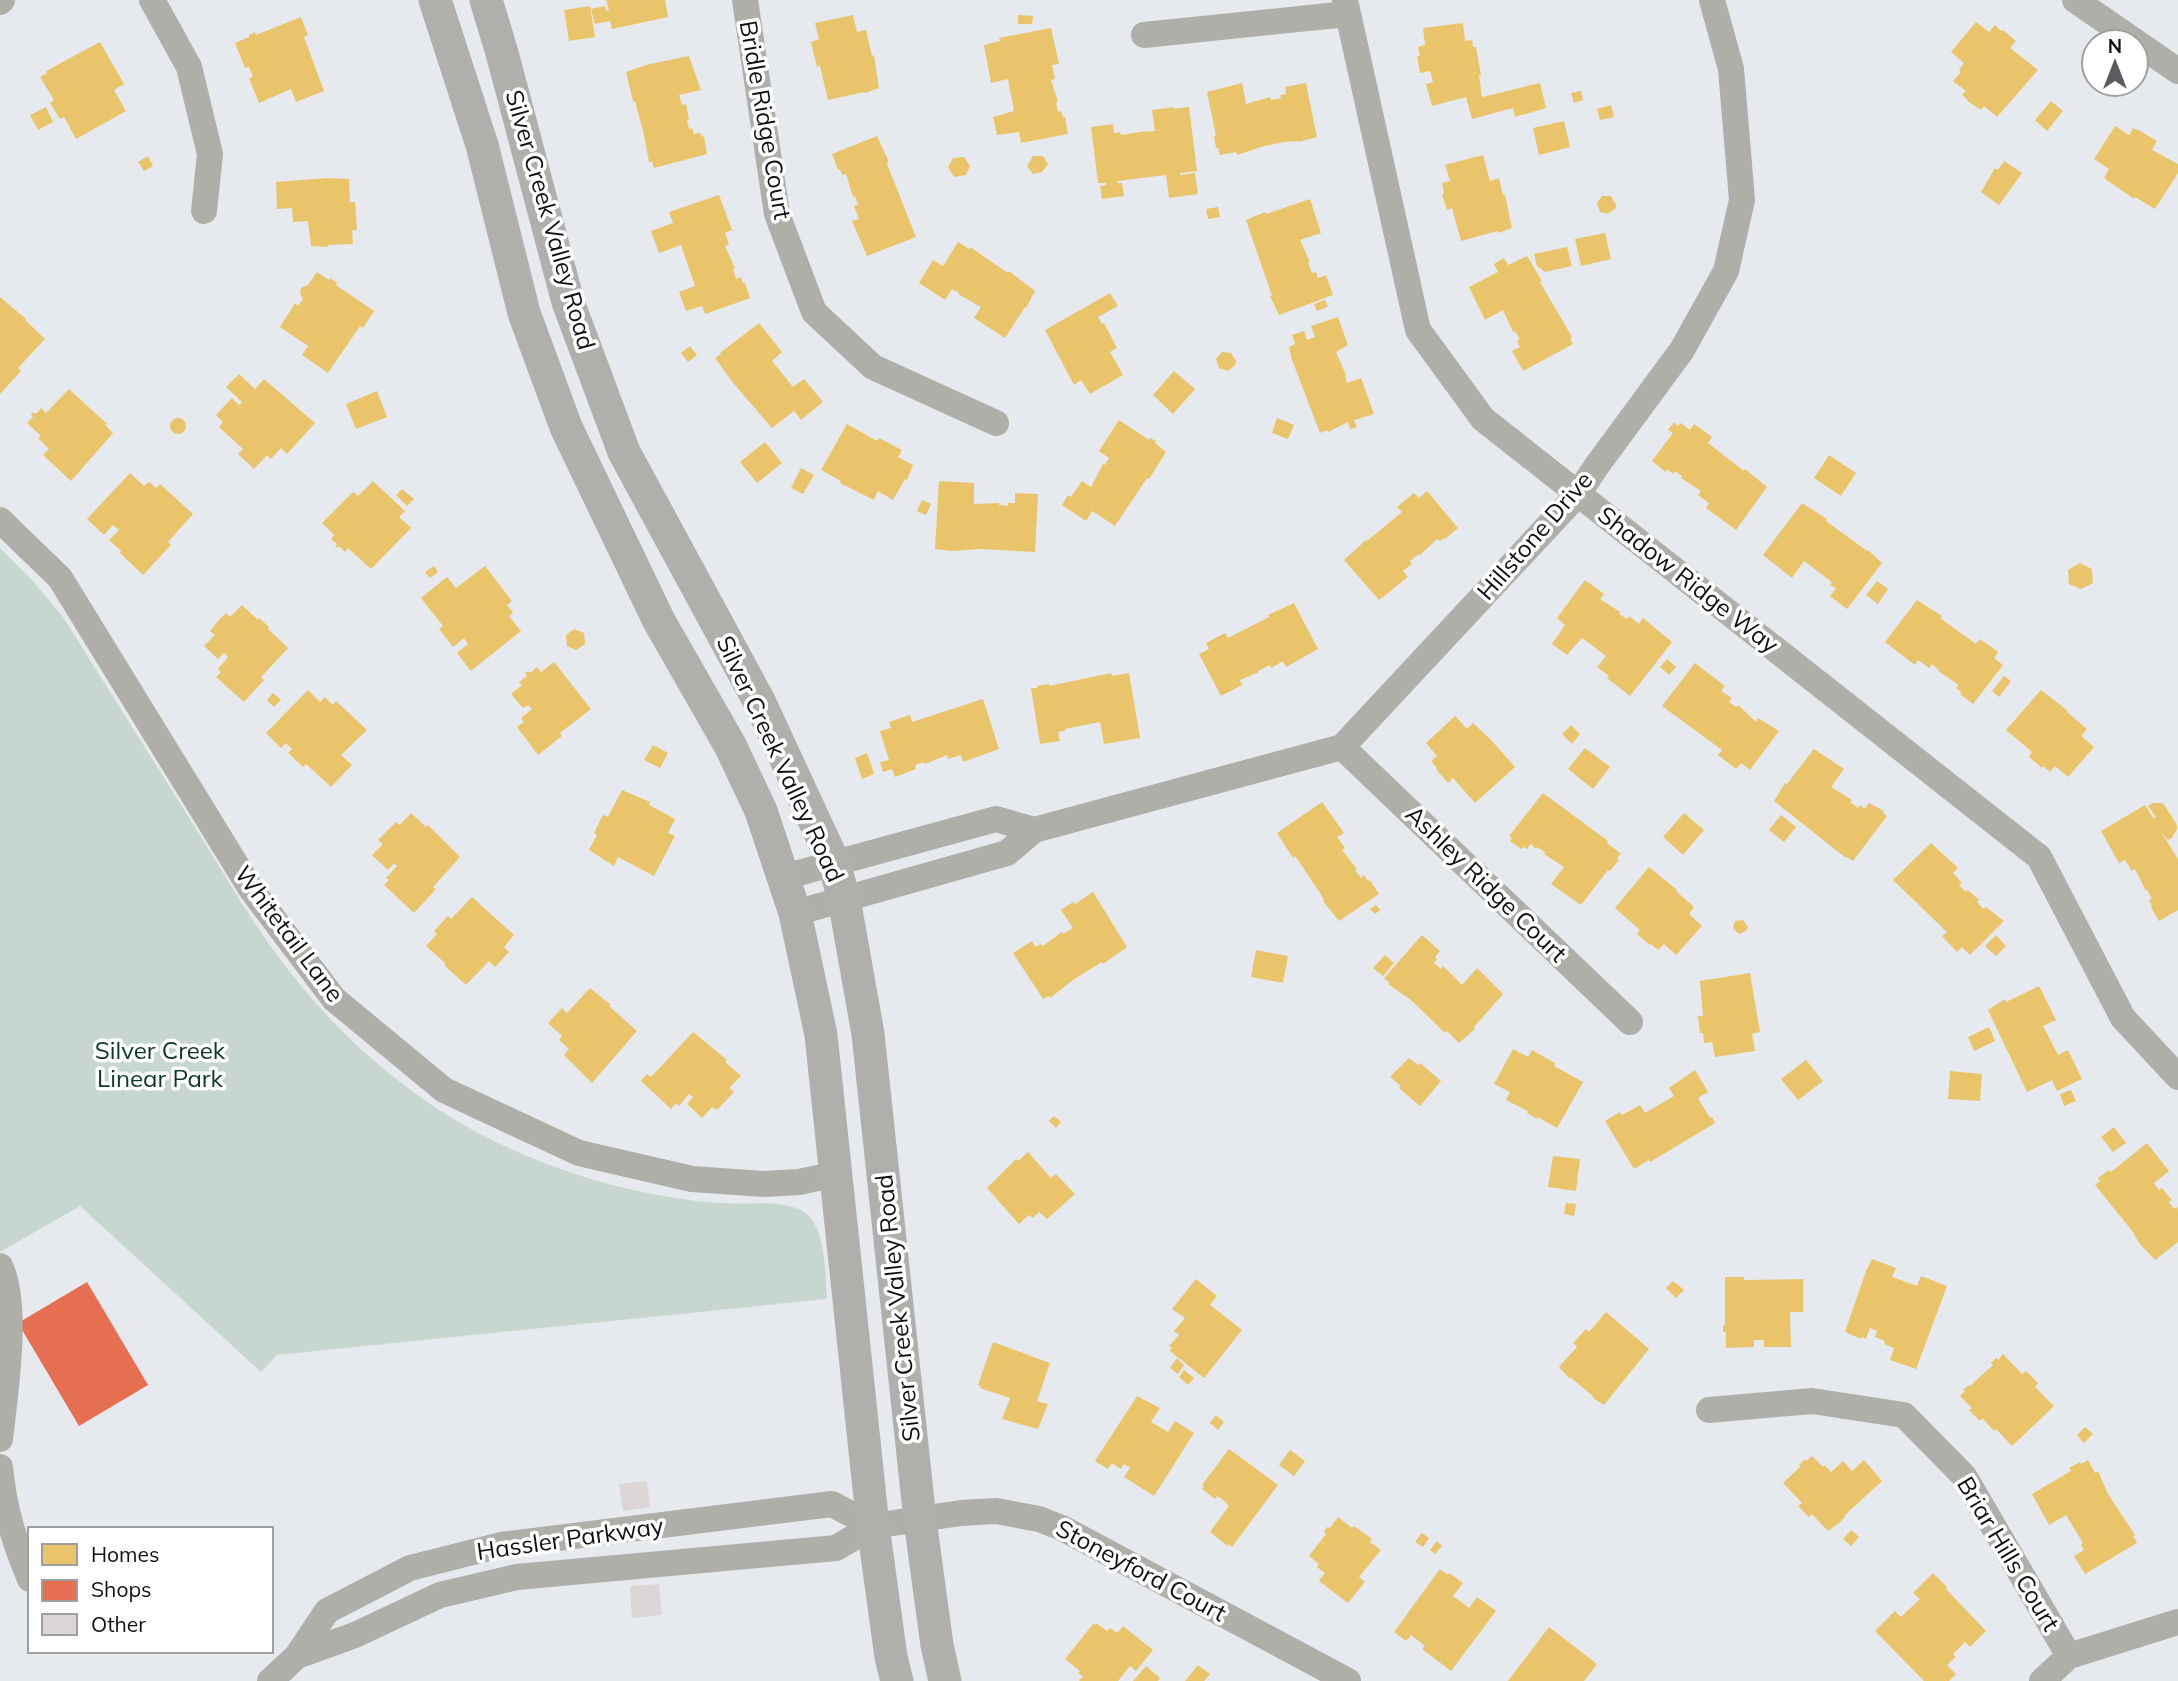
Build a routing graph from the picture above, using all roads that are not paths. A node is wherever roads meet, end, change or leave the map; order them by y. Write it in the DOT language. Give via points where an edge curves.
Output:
graph roads {
  1 [pos="152,0"];
  2 [pos="435,0"];
  3 [pos="486,0"];
  4 [pos="745,0"];
  5 [pos="1712,0"];
  6 [pos="2075,0"];
  7 [pos="1346,7"];
  8 [pos="1144,35"];
  9 [pos="2178,71"];
  10 [pos="204,211"];
  11 [pos="996,423"];
  12 [pos="1578,494"];
  13 [pos="0,520"];
  14 [pos="1342,747"];
  15 [pos="1034,830"];
  16 [pos="834,863"];
  17 [pos="784,877"];
  18 [pos="844,900"];
  19 [pos="795,914"];
  20 [pos="1630,1022"];
  21 [pos="2178,1077"];
  22 [pos="837,1174"];
  23 [pos="0,1266"];
  24 [pos="1709,1410"];
  25 [pos="0,1439"];
  26 [pos="0,1467"];
  27 [pos="920,1520"];
  28 [pos="873,1526"];
  29 [pos="28,1574"];
  30 [pos="2178,1622"];
  31 [pos="297,1656"];
  32 [pos="2069,1656"];
  33 [pos="270,1681"];
  34 [pos="897,1681"];
  35 [pos="945,1681"];
  36 [pos="1348,1681"];
  37 [pos="2042,1681"];
  1 -- 10 [label="street" via="189,67 210,154"];
  2 -- 17 [label="main road, Silver Creek Valley Road" via="482,145 524,313 566,427 659,621 731,747 761,811"];
  3 -- 16 [label="main road, Silver Creek Valley Road" via="568,302 624,452 759,701"];
  4 -- 11 [label="street, Bridle Ridge Court" via="778,214 814,312 873,366"];
  5 -- 12 [label="street, Hillstone Drive" via="1731,69 1742,200 1726,271 1682,350"];
  6 -- 9 [label="street"];
  7 -- 8 [label="street"];
  7 -- 12 [label="street, Shadow Ridge Way" via="1418,331 1482,419"];
  12 -- 14 [label="street, Hillstone Drive"];
  12 -- 21 [label="street, Shadow Ridge Way" via="2039,857 2123,1018"];
  13 -- 22 [label="street, Whitetail Lane" via="60,578 251,889 334,999 444,1090 579,1153 692,1179 764,1184"];
  14 -- 15 [label="street"];
  14 -- 20 [label="street, Ashley Ridge Court"];
  15 -- 16 [label="street" via="996,819"];
  15 -- 18 [label="street" via="1007,853"];
  16 -- 17 [label="street"];
  16 -- 18 [label="main road, Silver Creek Valley Road"];
  17 -- 19 [label="main road, Silver Creek Valley Road"];
  18 -- 19 [label="street"];
  18 -- 27 [label="main road, Silver Creek Valley Road" via="868,1034"];
  19 -- 22 [label="main road, Silver Creek Valley Road" via="821,1035"];
  22 -- 28 [label="main road, Silver Creek Valley Road"];
  23 -- 25 [label="street" via="6,1278 10,1322"];
  24 -- 32 [label="street, Briar Hills Court" via="1812,1401 1904,1415 1964,1476"];
  26 -- 29 [label="street" via="3,1500"];
  27 -- 28 [label="street, Hassler Parkway"];
  27 -- 35 [label="main road, Silver Creek Valley Road"];
  27 -- 36 [label="street, Stoneyford Court" via="996,1511 1039,1519"];
  28 -- 31 [label="street, Hassler Parkway" via="836,1548 517,1577 440,1595"];
  28 -- 31 [label="street, Hassler Parkway" via="832,1504 501,1545 410,1568 327,1611"];
  28 -- 34 [label="main road, Silver Creek Valley Road"];
  30 -- 32 [label="street"];
  31 -- 33 [label="street, Hassler Parkway"];
  32 -- 37 [label="street"];
}
